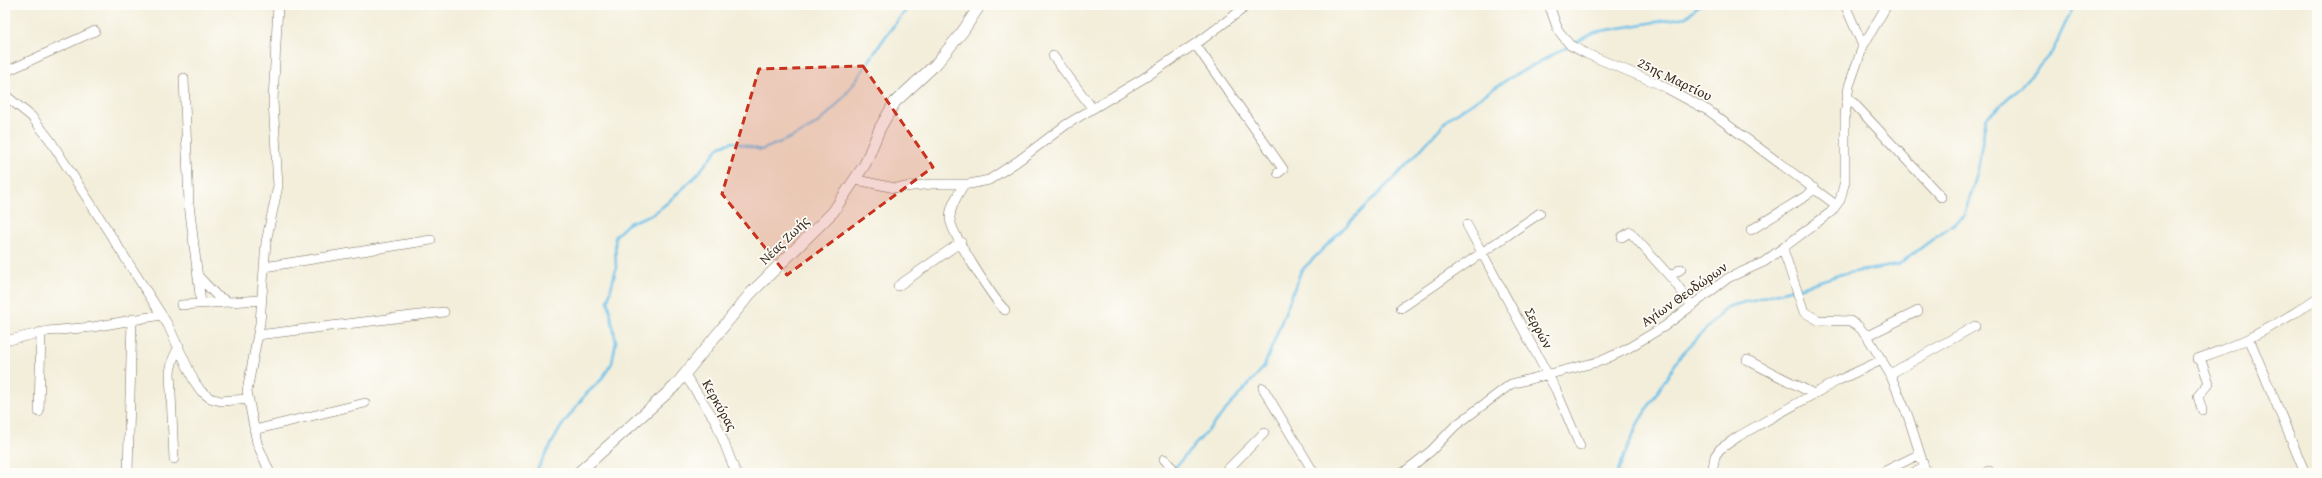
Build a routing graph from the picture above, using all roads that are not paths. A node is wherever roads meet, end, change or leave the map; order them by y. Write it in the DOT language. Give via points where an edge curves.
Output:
graph roads {
  1 [pos="278,5"];
  2 [pos="980,5"];
  3 [pos="1248,5"];
  4 [pos="1548,5"];
  5 [pos="1845,5"];
  6 [pos="1887,5"];
  7 [pos="95,31"];
  8 [pos="1195,44"];
  9 [pos="1863,46"];
  10 [pos="1053,56"];
  11 [pos="5,72"];
  12 [pos="184,78"];
  13 [pos="5,95"];
  14 [pos="1847,96"];
  15 [pos="1092,108"];
  16 [pos="1278,172"];
  17 [pos="857,180"];
  18 [pos="964,184"];
  19 [pos="1814,188"];
  20 [pos="1941,197"];
  21 [pos="1836,205"];
  22 [pos="1540,213"];
  23 [pos="1467,225"];
  24 [pos="1751,230"];
  25 [pos="1622,237"];
  26 [pos="431,240"];
  27 [pos="961,242"];
  28 [pos="1783,249"];
  29 [pos="1482,253"];
  30 [pos="264,267"];
  31 [pos="1681,269"];
  32 [pos="198,276"];
  33 [pos="1670,276"];
  34 [pos="898,286"];
  35 [pos="2317,298"];
  36 [pos="261,300"];
  37 [pos="227,301"];
  38 [pos="200,303"];
  39 [pos="181,305"];
  40 [pos="1692,306"];
  41 [pos="1401,308"];
  42 [pos="1005,310"];
  43 [pos="1918,311"];
  44 [pos="444,312"];
  45 [pos="161,315"];
  46 [pos="132,319"];
  47 [pos="1975,326"];
  48 [pos="41,332"];
  49 [pos="2264,332"];
  50 [pos="258,335"];
  51 [pos="1867,336"];
  52 [pos="2249,338"];
  53 [pos="5,341"];
  54 [pos="179,346"];
  55 [pos="2258,358"];
  56 [pos="1747,360"];
  57 [pos="1882,360"];
  58 [pos="1547,374"];
  59 [pos="1890,374"];
  60 [pos="685,375"];
  61 [pos="1263,388"];
  62 [pos="1814,394"];
  63 [pos="248,399"];
  64 [pos="365,403"];
  65 [pos="2202,410"];
  66 [pos="39,412"];
  67 [pos="254,430"];
  68 [pos="1264,433"];
  69 [pos="1580,446"];
  70 [pos="1920,454"];
  71 [pos="174,459"];
  72 [pos="1164,459"];
  73 [pos="1925,471"];
  74 [pos="128,473"];
  75 [pos="270,473"];
  76 [pos="578,473"];
  77 [pos="736,473"];
  78 [pos="1177,473"];
  79 [pos="1224,473"];
  80 [pos="1314,473"];
  81 [pos="1403,473"];
  82 [pos="1712,473"];
  83 [pos="1881,473"];
  84 [pos="1913,473"];
  85 [pos="2305,473"];
  1 -- 30 [label="street" via="273,101 278,186 266,242"];
  2 -- 17 [label="street, Νέας Ζωής" via="936,64 895,102 883,121"];
  3 -- 8 [label="street"];
  4 -- 19 [label="street, 25ης Μαρτίου" via="1558,30 1570,45 1697,104"];
  5 -- 9 [label="street"];
  6 -- 9 [label="street, Αγίων Θεοδώρων"];
  7 -- 11 [label="street"];
  8 -- 15 [label="street"];
  8 -- 16 [label="street" via="1283,169"];
  9 -- 14 [label="street, Αγίων Θεοδώρων"];
  10 -- 15 [label="street"];
  12 -- 32 [label="street" via="189,204"];
  13 -- 45 [label="street" via="21,106 43,130"];
  14 -- 20 [label="street"];
  14 -- 21 [label="street, Αγίων Θεοδώρων" via="1845,181"];
  15 -- 18 [label="street" via="1000,173 984,181"];
  17 -- 18 [label="street" via="895,188"];
  17 -- 60 [label="street, Νέας Ζωής" via="824,222 750,294"];
  18 -- 27 [label="street" via="952,208 950,219"];
  19 -- 21 [label="street, 25ης Μαρτίου"];
  19 -- 24 [label="street" via="1806,196"];
  21 -- 28 [label="street, Αγίων Θεοδώρων" via="1823,219"];
  22 -- 29 [label="street"];
  23 -- 29 [label="street, Σερρών"];
  25 -- 33 [label="street" via="1630,232"];
  26 -- 30 [label="street"];
  27 -- 34 [label="street"];
  27 -- 42 [label="street" via="995,299"];
  28 -- 40 [label="street, Αγίων Θεοδώρων" via="1764,262 1728,278"];
  28 -- 51 [label="street" via="1804,312 1818,320 1850,321"];
  29 -- 41 [label="street"];
  29 -- 58 [label="street, Σερρών"];
  30 -- 36 [label="street"];
  31 -- 33 [label="street"];
  32 -- 37 [label="street" via="217,296"];
  32 -- 38 [label="street"];
  33 -- 40 [label="street"];
  35 -- 49 [label="street"];
  36 -- 37 [label="street"];
  36 -- 50 [label="street"];
  37 -- 38 [label="street"];
  38 -- 39 [label="street"];
  40 -- 58 [label="street, Αγίων Θεοδώρων" via="1665,326 1613,356"];
  43 -- 51 [label="street"];
  44 -- 50 [label="street"];
  45 -- 46 [label="street"];
  45 -- 54 [label="street"];
  46 -- 48 [label="street" via="93,327"];
  46 -- 74 [label="street"];
  47 -- 59 [label="street"];
  48 -- 53 [label="street"];
  48 -- 66 [label="street"];
  49 -- 52 [label="street"];
  49 -- 55 [label="street" via="2259,342"];
  50 -- 63 [label="street" via="249,370"];
  51 -- 57 [label="street"];
  52 -- 55 [label="street"];
  52 -- 65 [label="street" via="2198,359 2209,383 2198,396"];
  54 -- 63 [label="street" via="191,376 201,391 210,398 221,401"];
  54 -- 71 [label="street" via="170,372"];
  55 -- 85 [label="street"];
  56 -- 62 [label="street"];
  57 -- 59 [label="street"];
  57 -- 62 [label="street"];
  58 -- 69 [label="street, Σερρών" via="1566,408"];
  58 -- 81 [label="street, Αγίων Θεοδώρων" via="1521,380 1498,393 1455,426 1431,451"];
  59 -- 70 [label="street" via="1908,416"];
  60 -- 76 [label="street, Νέας Ζωής"];
  60 -- 77 [label="street, Κερκύρας" via="715,420"];
  61 -- 80 [label="street"];
  62 -- 82 [label="street" via="1720,449 1715,456"];
  63 -- 67 [label="street"];
  64 -- 67 [label="street"];
  67 -- 75 [label="street"];
  68 -- 79 [label="street"];
  70 -- 73 [label="street"];
  70 -- 83 [label="street"];
  72 -- 78 [label="street"];
  73 -- 84 [label="street"];
}
